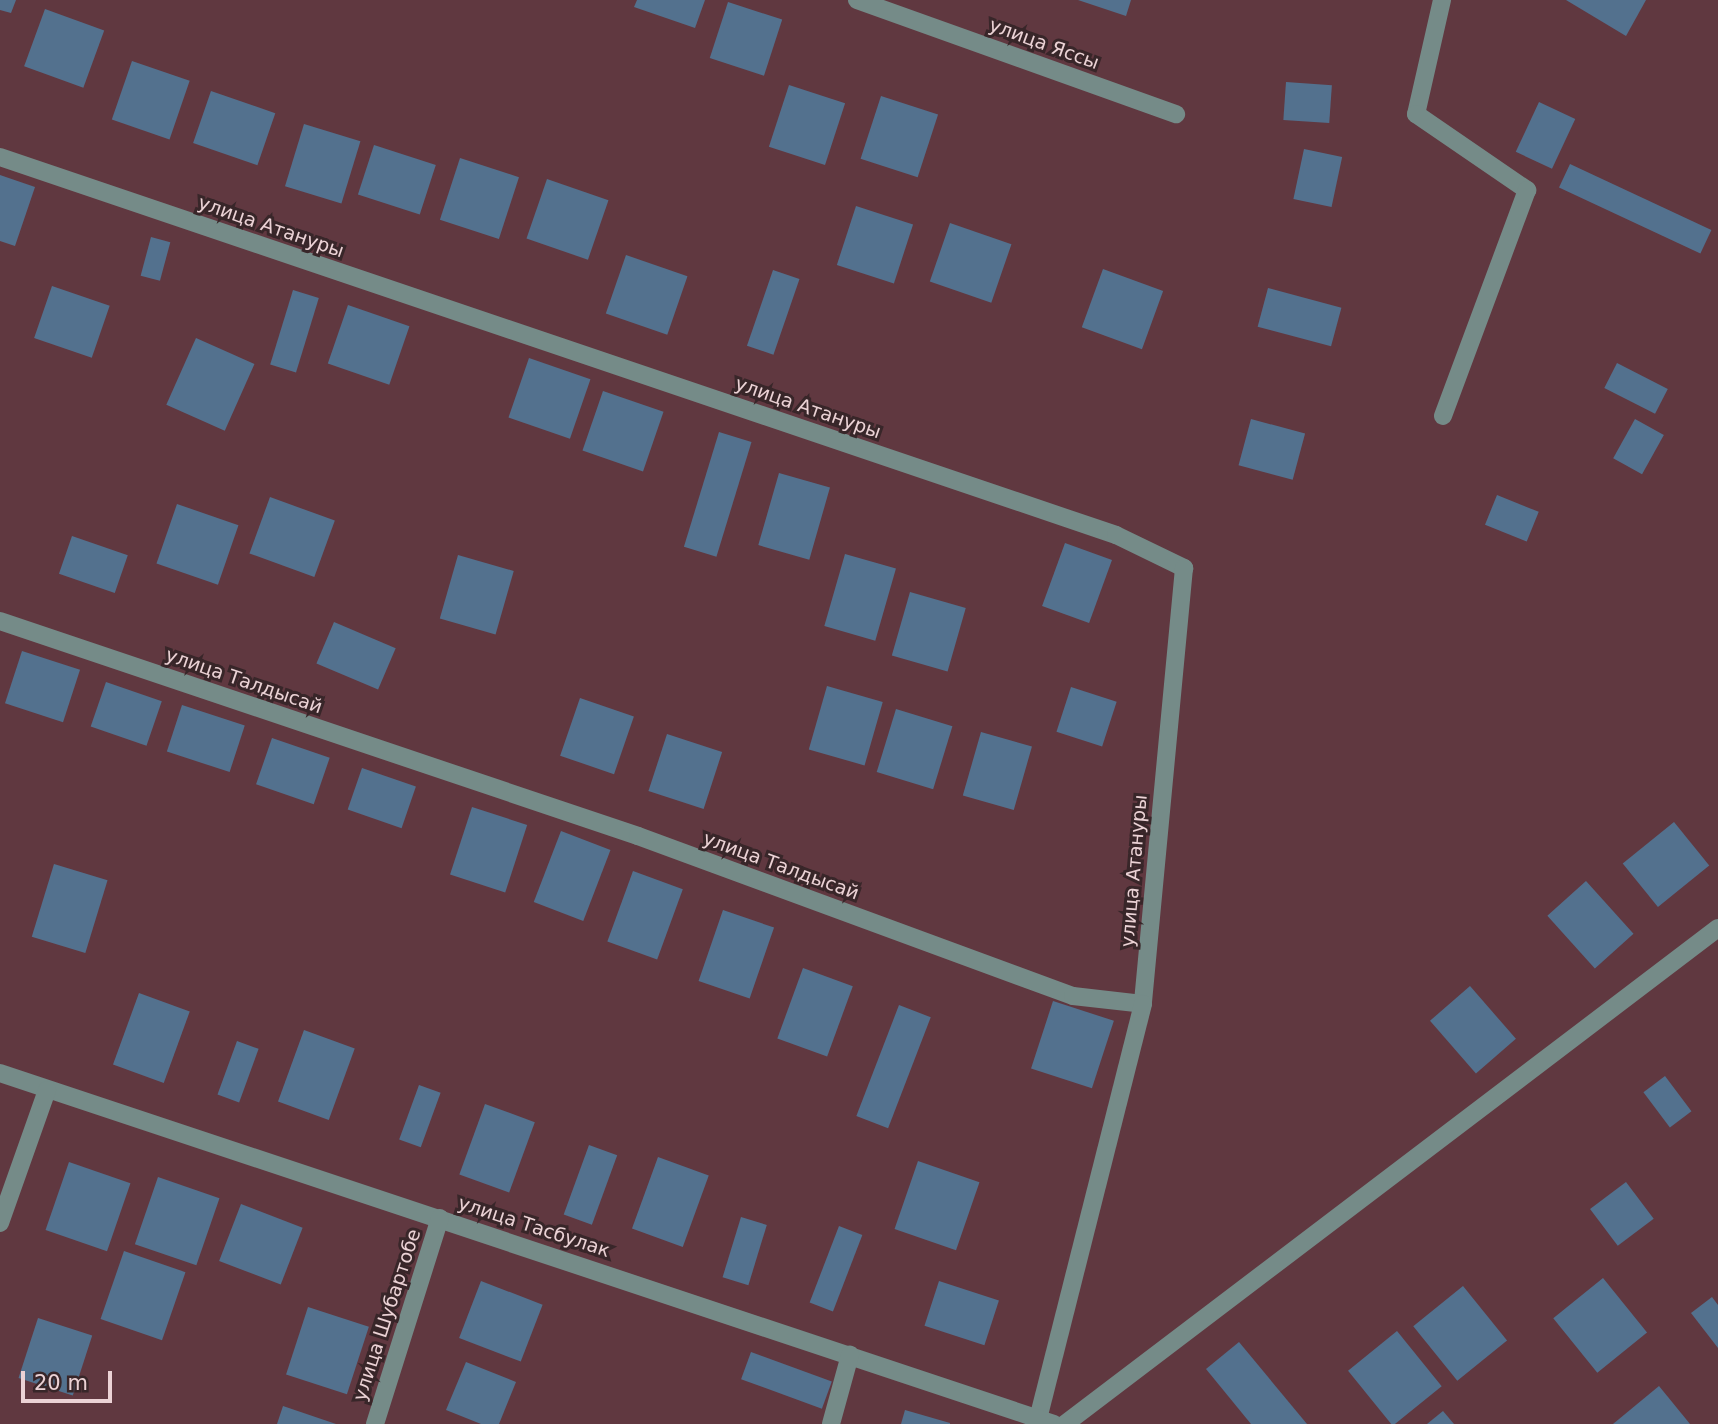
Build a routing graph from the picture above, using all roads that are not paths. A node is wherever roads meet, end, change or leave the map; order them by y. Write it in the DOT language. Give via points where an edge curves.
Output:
graph roads {
  1 [pos="857,0"];
  2 [pos="1442,0"];
  3 [pos="1177,114"];
  4 [pos="0,157"];
  5 [pos="1443,415"];
  6 [pos="0,621"];
  7 [pos="1718,928"];
  8 [pos="1143,1004"];
  9 [pos="0,1073"];
  10 [pos="47,1090"];
  11 [pos="440,1218"];
  12 [pos="0,1223"];
  13 [pos="850,1355"];
  14 [pos="1046,1421"];
  15 [pos="375,1424"];
  16 [pos="831,1424"];
  17 [pos="1065,1424"];
  1 -- 3 [label="street, улица Яссы"];
  2 -- 5 [label="street" via="1416,114 1527,190"];
  4 -- 8 [label="street, улица Атануры" via="1116,535 1184,568"];
  6 -- 8 [label="street, улица Талдысай" via="638,836 1073,996"];
  7 -- 17 [label="street"];
  8 -- 14 [label="street"];
  9 -- 10 [label="street, улица Тасбулак"];
  10 -- 11 [label="street, улица Тасбулак"];
  10 -- 12 [label="street"];
  11 -- 13 [label="street, улица Тасбулак"];
  11 -- 15 [label="street, улица Шубартобе"];
  13 -- 14 [label="street, улица Тасбулак"];
  13 -- 16 [label="street"];
}
